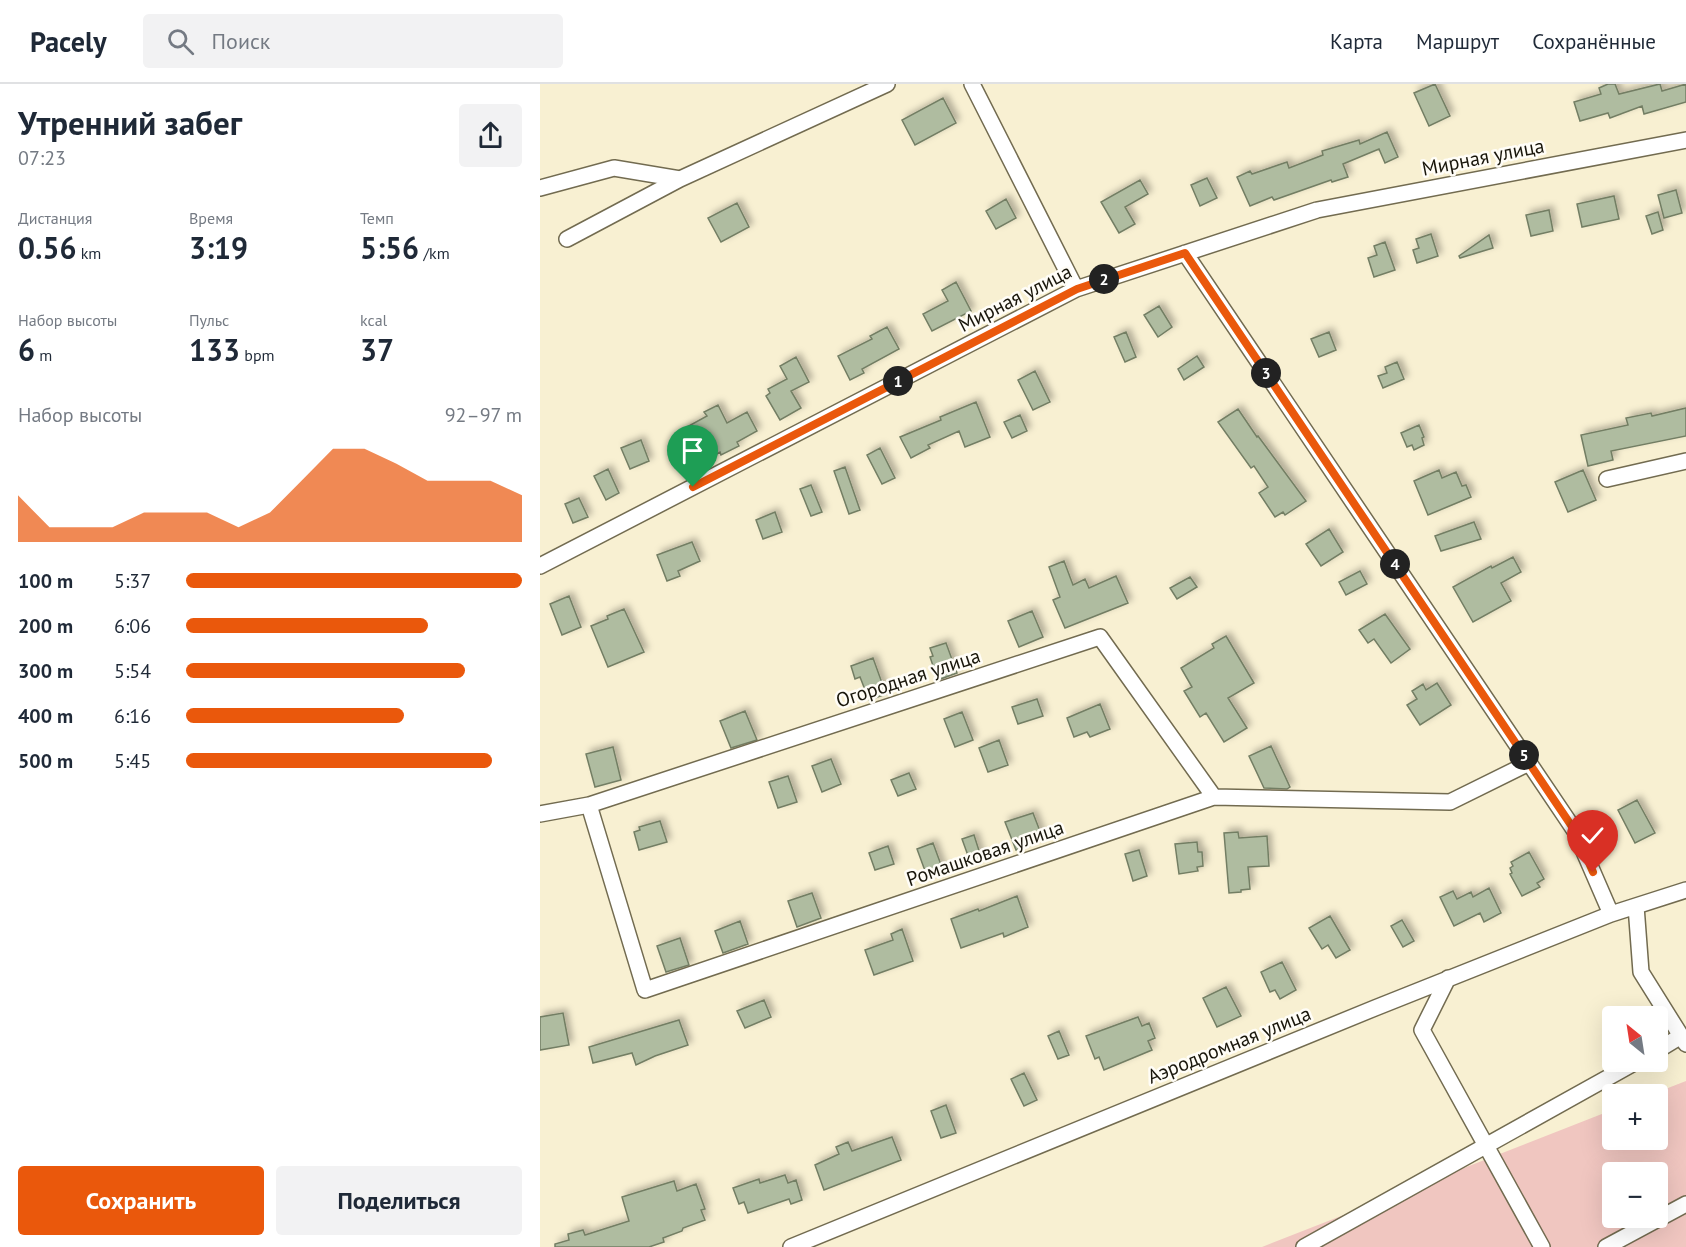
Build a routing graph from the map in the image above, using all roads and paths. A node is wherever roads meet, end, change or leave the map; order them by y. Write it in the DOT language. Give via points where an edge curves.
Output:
graph roads {
  1 [pos="887,84"];
  2 [pos="972,84"];
  3 [pos="1686,140"];
  4 [pos="680,179"];
  5 [pos="540,188"];
  6 [pos="567,239"];
  7 [pos="1185,253"];
  8 [pos="1077,289"];
  9 [pos="1686,461"];
  10 [pos="1607,479"];
  11 [pos="540,566"];
  12 [pos="1529,763"];
  13 [pos="1214,797"];
  14 [pos="590,805"];
  15 [pos="540,814"];
  16 [pos="1686,890"];
  17 [pos="1636,906"];
  18 [pos="1611,914"];
  19 [pos="1448,978"];
  20 [pos="1684,1040"];
  21 [pos="1668,1046"];
  22 [pos="1618,1072"];
  23 [pos="1487,1146"];
  24 [pos="1686,1204"];
  25 [pos="790,1247"];
  26 [pos="1304,1247"];
  27 [pos="1542,1247"];
  28 [pos="1606,1247"];
  1 -- 4 [label="street"];
  2 -- 8 [label="street"];
  3 -- 7 [label="street, Мирная улица" via="1317,210"];
  4 -- 5 [label="street" via="614,168"];
  4 -- 6 [label="street"];
  7 -- 8 [label="street, Мирная улица"];
  7 -- 12 [label="street"];
  8 -- 11 [label="street, Мирная улица"];
  9 -- 10 [label="street"];
  12 -- 13 [label="street, Ромашковая улица" via="1450,802"];
  12 -- 18 [label="street" via="1575,831"];
  13 -- 14 [label="street, Огородная улица" via="1100,636"];
  13 -- 14 [label="street, Ромашковая улица" via="645,990"];
  14 -- 15 [label="street, Огородная улица"];
  16 -- 17 [label="street, Аэродромная улица"];
  17 -- 18 [label="street, Аэродромная улица"];
  17 -- 20 [label="street" via="1641,972"];
  18 -- 19 [label="street, Аэродромная улица"];
  19 -- 23 [label="street" via="1422,1030"];
  19 -- 25 [label="street, Аэродромная улица"];
  20 -- 21 [label="street"];
  22 -- 23 [label="street"];
  23 -- 26 [label="street"];
  23 -- 27 [label="street"];
  24 -- 28 [label="street"];
}
